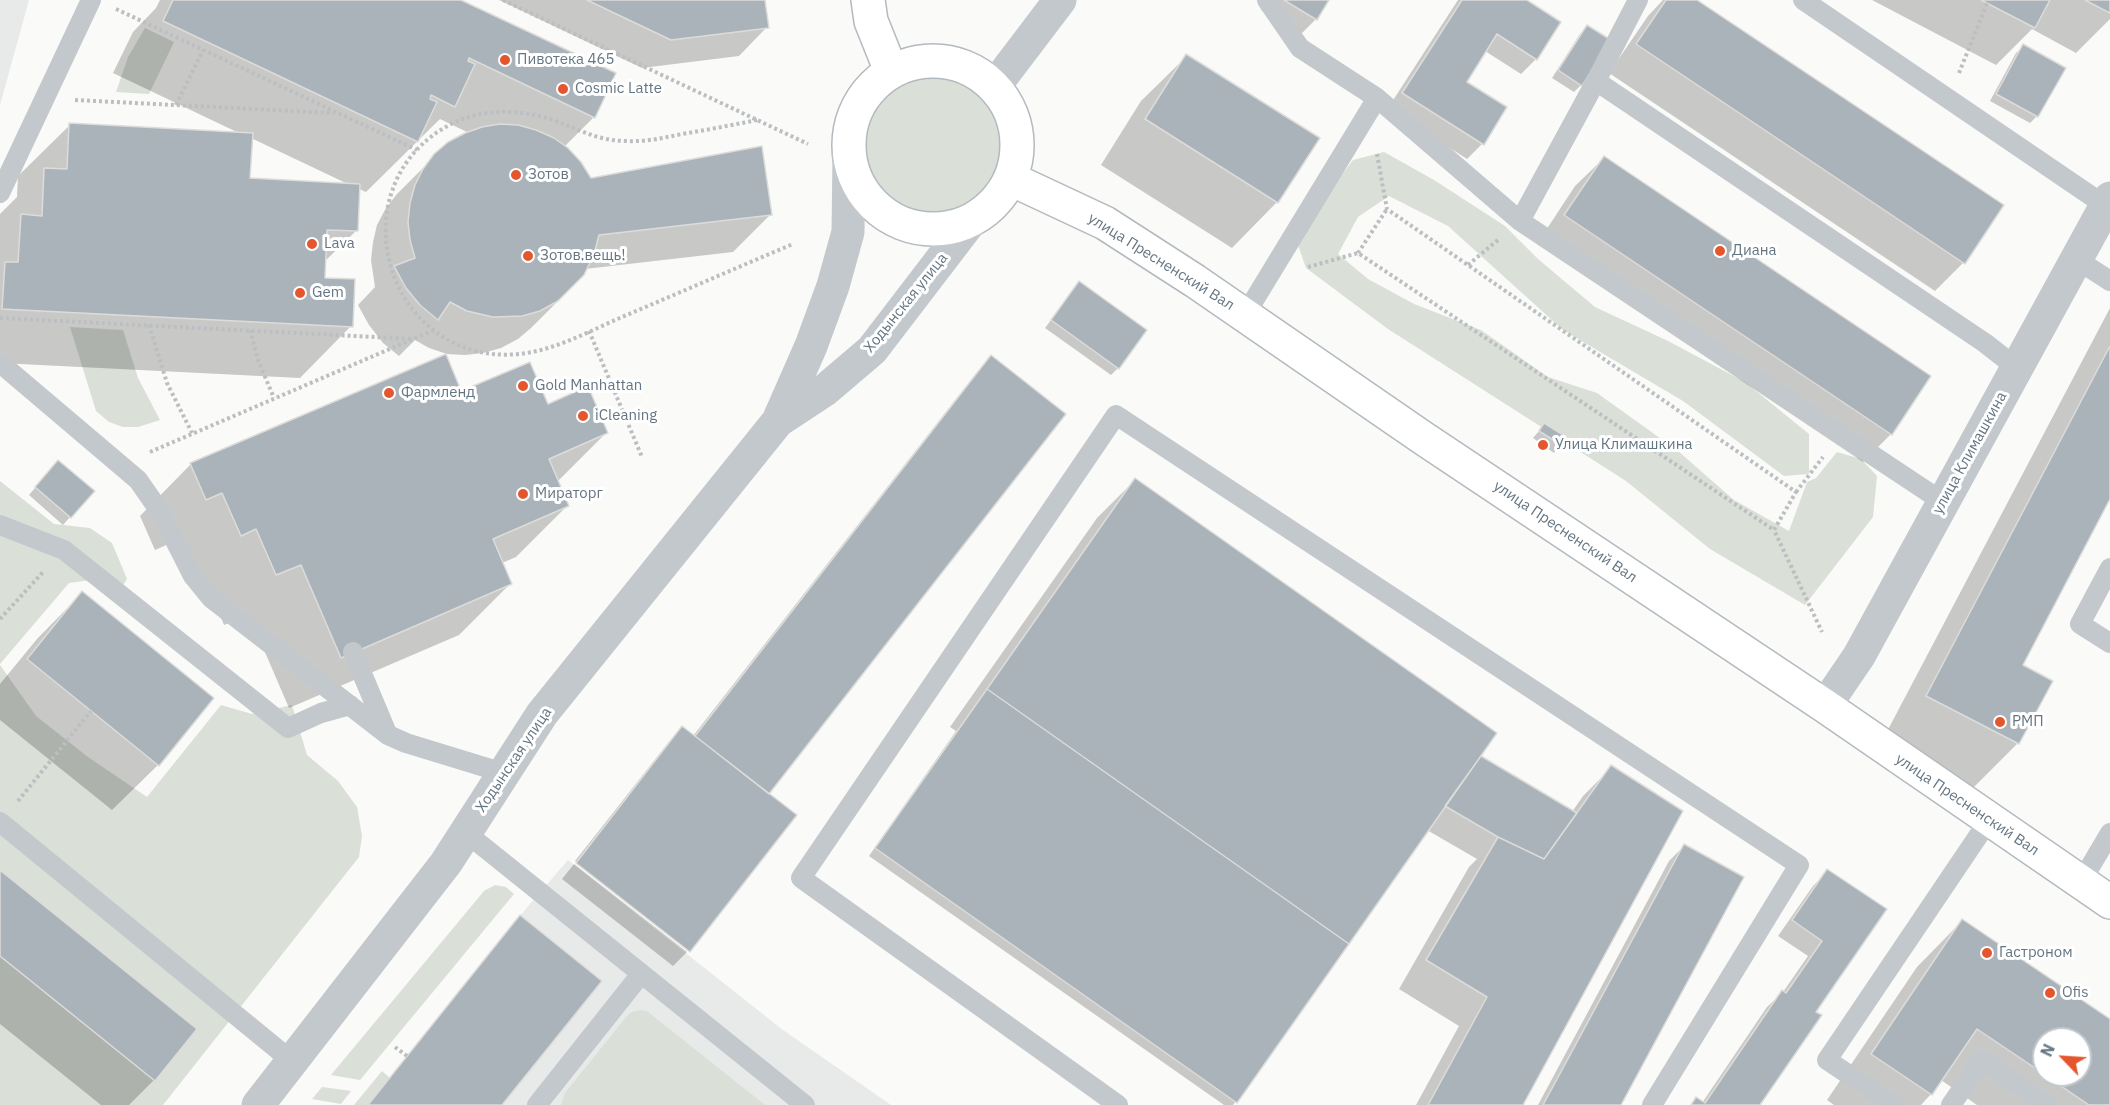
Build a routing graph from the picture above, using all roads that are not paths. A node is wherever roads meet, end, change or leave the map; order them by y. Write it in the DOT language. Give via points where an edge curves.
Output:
graph roads {
  1 [pos="868,0"];
  2 [pos="1060,0"];
  3 [pos="1267,0"];
  4 [pos="1638,0"];
  5 [pos="1803,0"];
  6 [pos="99,2"];
  7 [pos="891,71"];
  8 [pos="1596,81"];
  9 [pos="994,87"];
  10 [pos="1373,105"];
  11 [pos="849,155"];
  12 [pos="1011,179"];
  13 [pos="0,193"];
  14 [pos="2108,202"];
  15 [pos="1520,221"];
  16 [pos="970,222"];
  17 [pos="2076,259"];
  18 [pos="2110,282"];
  19 [pos="1245,315"];
  20 [pos="0,363"];
  21 [pos="2017,368"];
  22 [pos="778,421"];
  23 [pos="1943,502"];
  24 [pos="0,525"];
  25 [pos="2110,568"];
  26 [pos="2110,643"];
  27 [pos="353,652"];
  28 [pos="350,705"];
  29 [pos="1825,706"];
  30 [pos="388,735"];
  31 [pos="504,772"];
  32 [pos="1989,820"];
  33 [pos="0,823"];
  34 [pos="465,832"];
  35 [pos="2110,833"];
  36 [pos="2081,882"];
  37 [pos="2110,902"];
  38 [pos="641,974"];
  39 [pos="293,1062"];
  40 [pos="258,1105"];
  41 [pos="537,1105"];
  42 [pos="805,1105"];
  43 [pos="1118,1105"];
  44 [pos="1652,1105"];
  45 [pos="1894,1105"];
  46 [pos="1952,1105"];
  47 [pos="2047,1105"];
  1 -- 7 [label="main road" via="871,21"];
  2 -- 9 [label="street"];
  3 -- 10 [label="lane" via="1300,48"];
  4 -- 8 [label="lane"];
  5 -- 14 [label="lane"];
  6 -- 13 [label="lane" via="44,99"];
  7 -- 9 [label="main road" via="927,61 945,62 963,66"];
  7 -- 11 [label="main road" via="862,98 849,135"];
  8 -- 15 [label="lane"];
  8 -- 21 [label="lane"];
  9 -- 12 [label="main road" via="1014,121 1016,160"];
  10 -- 15 [label="lane"];
  10 -- 19 [label="lane"];
  11 -- 16 [label="main road" via="865,197 882,213 925,230 948,229"];
  11 -- 22 [label="street, Ходынская улица" via="848,232 815,336"];
  12 -- 16 [label="main road" via="1001,196"];
  12 -- 19 [label="main road, улица Пресненский Вал" via="1106,223"];
  14 -- 17 [label="street, улица Климашкина"];
  15 -- 23 [label="lane"];
  16 -- 22 [label="street, Ходынская улица" via="872,350 825,390"];
  17 -- 18 [label="lane"];
  17 -- 21 [label="street, улица Климашкина"];
  19 -- 29 [label="main road, улица Пресненский Вал"];
  20 -- 28 [label="lane" via="146,490 194,576 211,598"];
  21 -- 23 [label="street, улица Климашкина"];
  22 -- 31 [label="street, Ходынская улица" via="542,714"];
  23 -- 29 [label="street, улица Климашкина" via="1859,656"];
  24 -- 28 [label="lane" via="64,550 288,728"];
  25 -- 26 [label="lane" via="2080,624"];
  27 -- 30 [label="lane"];
  28 -- 30 [label="lane"];
  29 -- 32 [label="main road, улица Пресненский Вал"];
  30 -- 31 [label="lane"];
  31 -- 34 [label="street, Ходынская улица"];
  32 -- 36 [label="main road, улица Пресненский Вал"];
  32 -- 45 [label="lane" via="1827,1059"];
  33 -- 39 [label="lane"];
  34 -- 38 [label="lane"];
  34 -- 39 [label="street, Ходынская улица" via="446,863"];
  35 -- 36 [label="lane"];
  36 -- 37 [label="main road, улица Пресненский Вал"];
  38 -- 41 [label="lane"];
  38 -- 42 [label="lane"];
  39 -- 40 [label="street, Ходынская улица"];
  43 -- 44 [label="lane" via="801,878 1116,415 1799,865"];
  46 -- 47 [label="lane" via="1982,1060"];
}
